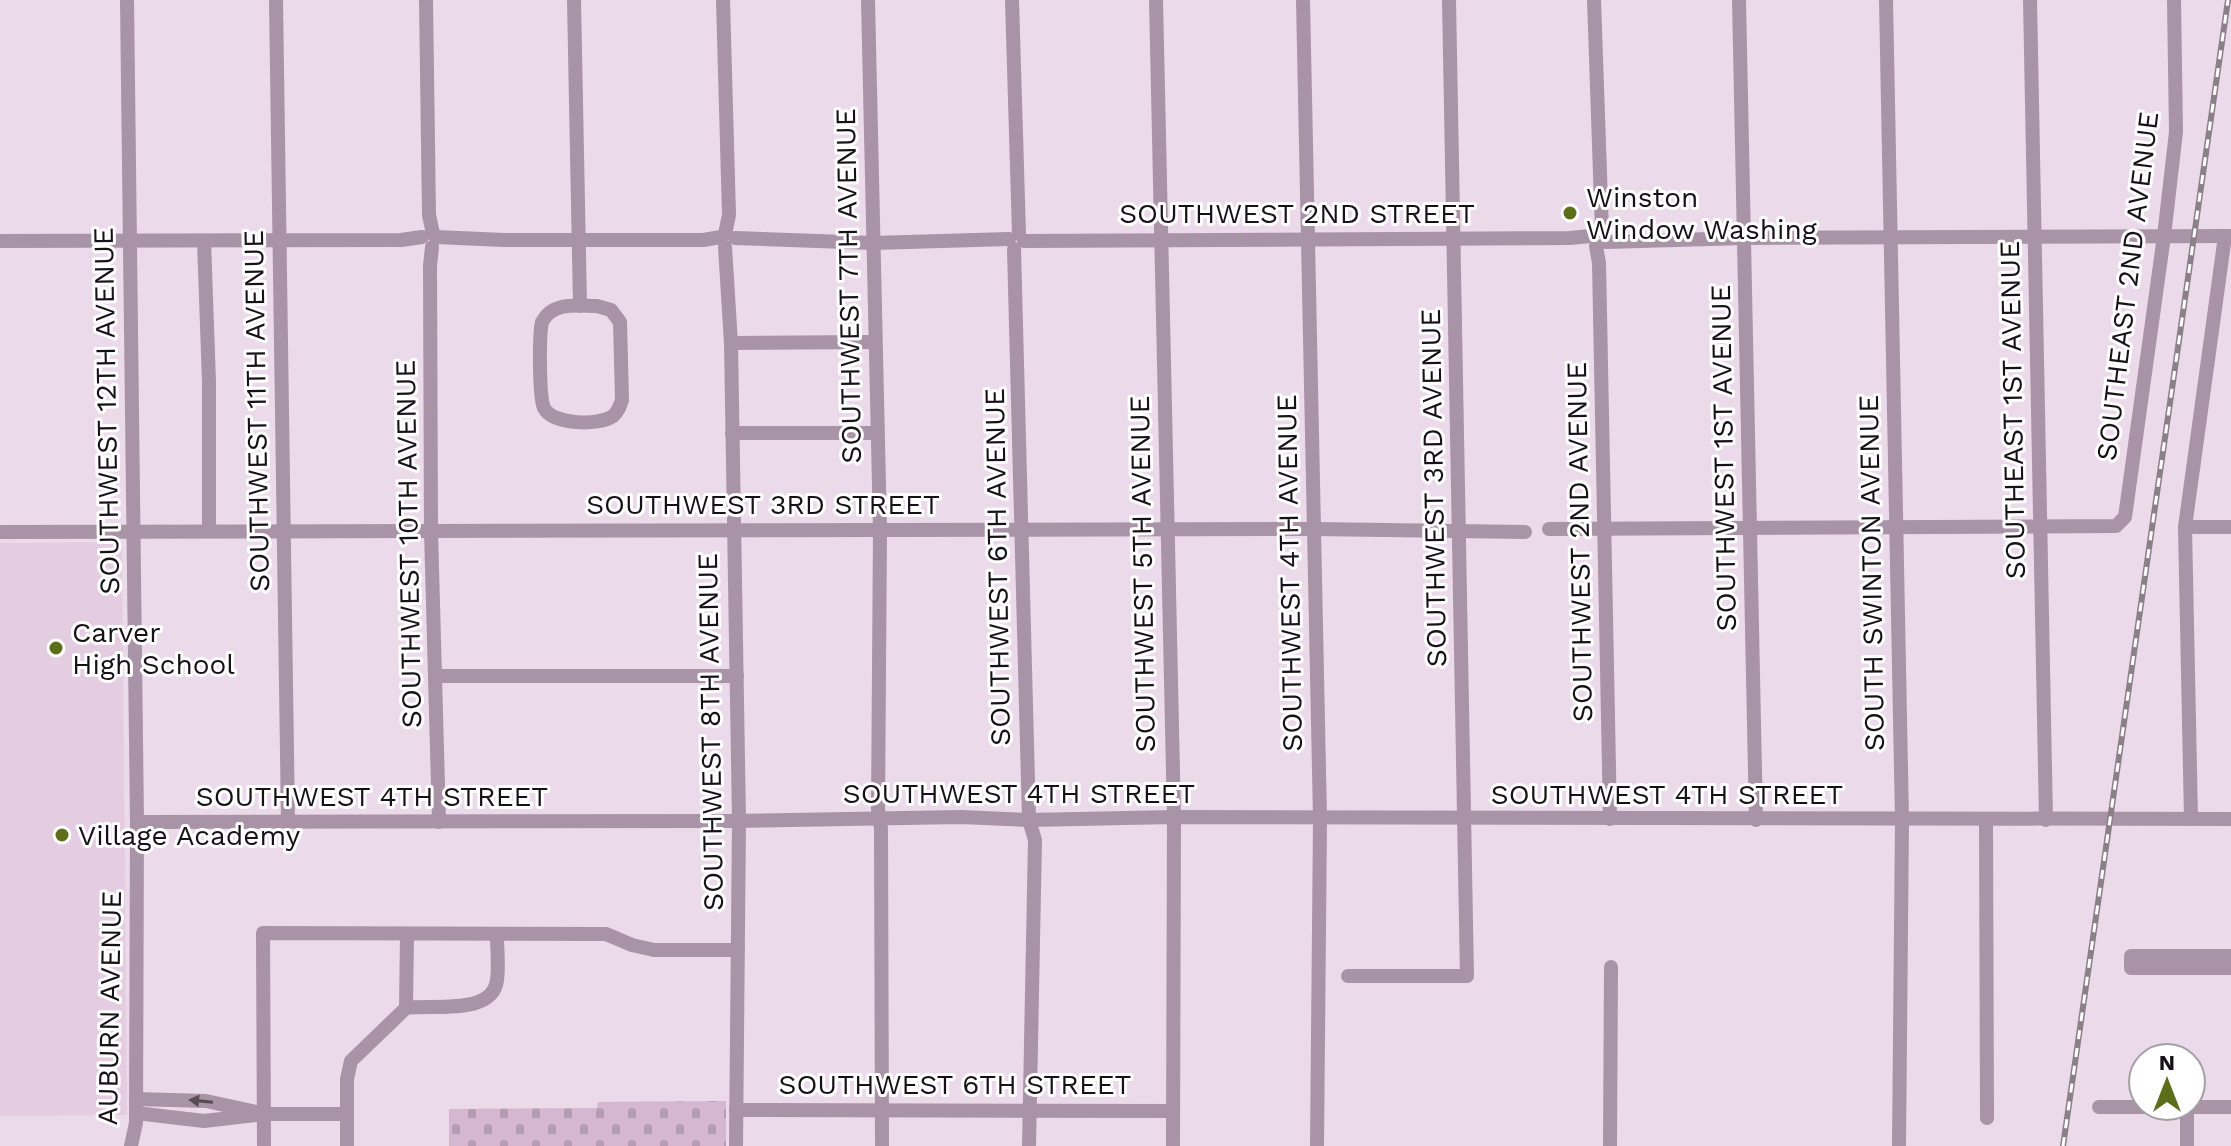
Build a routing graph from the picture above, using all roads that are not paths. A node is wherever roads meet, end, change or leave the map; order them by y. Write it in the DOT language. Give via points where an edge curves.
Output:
graph roads {
  1 [pos="127,0"];
  2 [pos="276,0"];
  3 [pos="426,0"];
  4 [pos="574,0"];
  5 [pos="723,0"];
  6 [pos="868,0"];
  7 [pos="1012,0"];
  8 [pos="1156,0"];
  9 [pos="1303,0"];
  10 [pos="1449,0"];
  11 [pos="1594,0"];
  12 [pos="1739,0"];
  13 [pos="1886,0"];
  14 [pos="2030,0"];
  15 [pos="2174,0"];
  16 [pos="2164,236"];
  17 [pos="2228,236"];
  18 [pos="2035,237"];
  19 [pos="1455,238"];
  20 [pos="1745,238"];
  21 [pos="1890,238"];
  22 [pos="1162,239"];
  23 [pos="1599,239"];
  24 [pos="429,240"];
  25 [pos="579,240"];
  26 [pos="1307,240"];
  27 [pos="0,241"];
  28 [pos="130,241"];
  29 [pos="204,241"];
  30 [pos="280,241"];
  31 [pos="728,241"];
  32 [pos="1016,241"];
  33 [pos="873,243"];
  34 [pos="580,306"];
  35 [pos="874,342"];
  36 [pos="731,343"];
  37 [pos="732,433"];
  38 [pos="876,433"];
  39 [pos="2040,527"];
  40 [pos="2185,527"];
  41 [pos="2231,527"];
  42 [pos="1605,528"];
  43 [pos="1750,528"];
  44 [pos="1896,528"];
  45 [pos="1314,529"];
  46 [pos="1549,529"];
  47 [pos="880,530"];
  48 [pos="1023,530"];
  49 [pos="1166,530"];
  50 [pos="1460,530"];
  51 [pos="209,531"];
  52 [pos="283,531"];
  53 [pos="431,531"];
  54 [pos="734,531"];
  55 [pos="0,532"];
  56 [pos="134,532"];
  57 [pos="1525,532"];
  58 [pos="435,676"];
  59 [pos="737,676"];
  60 [pos="1174,817"];
  61 [pos="1320,819"];
  62 [pos="1465,819"];
  63 [pos="1610,819"];
  64 [pos="2191,819"];
  65 [pos="2231,819"];
  66 [pos="739,820"];
  67 [pos="881,820"];
  68 [pos="1029,820"];
  69 [pos="1756,820"];
  70 [pos="1902,820"];
  71 [pos="1986,820"];
  72 [pos="2046,820"];
  73 [pos="137,822"];
  74 [pos="288,822"];
  75 [pos="439,822"];
  76 [pos="407,934"];
  77 [pos="497,935"];
  78 [pos="738,950"];
  79 [pos="2231,956"];
  80 [pos="1611,967"];
  81 [pos="2231,968"];
  82 [pos="1348,976"];
  83 [pos="406,1008"];
  84 [pos="136,1106"];
  85 [pos="2099,1107"];
  86 [pos="2127,1107"];
  87 [pos="2207,1107"];
  88 [pos="2231,1107"];
  89 [pos="1029,1109"];
  90 [pos="736,1110"];
  91 [pos="882,1111"];
  92 [pos="1173,1111"];
  93 [pos="264,1114"];
  94 [pos="347,1114"];
  95 [pos="1987,1118"];
  96 [pos="2187,1122"];
  97 [pos="131,1146"];
  98 [pos="264,1146"];
  99 [pos="347,1146"];
  100 [pos="736,1146"];
  101 [pos="882,1146"];
  102 [pos="1029,1146"];
  103 [pos="1173,1146"];
  104 [pos="1317,1146"];
  105 [pos="1610,1146"];
  106 [pos="1899,1146"];
  107 [pos="2187,1146"];
  1 -- 28 [label="street, SOUTHWEST 12TH AVENUE"];
  2 -- 30 [label="street, SOUTHWEST 11TH AVENUE"];
  3 -- 24 [label="street, SOUTHWEST 10TH AVENUE"];
  4 -- 25 [label="street"];
  5 -- 31 [label="street, SOUTHWEST 8TH AVENUE"];
  6 -- 33 [label="street, SOUTHWEST 7TH AVENUE"];
  7 -- 32 [label="street, SOUTHWEST 6TH AVENUE"];
  8 -- 22 [label="street, SOUTHWEST 5TH AVENUE"];
  9 -- 26 [label="street, SOUTHWEST 4TH AVENUE"];
  10 -- 19 [label="street, SOUTHWEST 3RD AVENUE"];
  11 -- 23 [label="street, SOUTHWEST 2ND AVENUE"];
  12 -- 20 [label="street, SOUTHWEST 1ST AVENUE"];
  13 -- 21 [label="street, SOUTH SWINTON AVENUE"];
  14 -- 18 [label="street, SOUTHEAST 1ST AVENUE"];
  15 -- 16 [label="street, SOUTHEAST 2ND AVENUE" via="2176,132"];
  16 -- 17 [label="street, SOUTHWEST 2ND STREET"];
  16 -- 18 [label="street, SOUTHWEST 2ND STREET"];
  16 -- 39 [label="street, SOUTHEAST 2ND AVENUE" via="2125,517 2116,526"];
  17 -- 40 [label="street"];
  18 -- 21 [label="street, SOUTHWEST 2ND STREET"];
  18 -- 39 [label="street, SOUTHEAST 1ST AVENUE"];
  19 -- 23 [label="street, SOUTHWEST 2ND STREET"];
  19 -- 26 [label="street, SOUTHWEST 2ND STREET"];
  19 -- 50 [label="street, SOUTHWEST 3RD AVENUE"];
  20 -- 21 [label="street, SOUTHWEST 2ND STREET"];
  20 -- 23 [label="street, SOUTHWEST 2ND STREET"];
  20 -- 43 [label="street, SOUTHWEST 1ST AVENUE"];
  21 -- 44 [label="street, SOUTH SWINTON AVENUE"];
  22 -- 26 [label="street, SOUTHWEST 2ND STREET"];
  22 -- 32 [label="street, SOUTHWEST 2ND STREET"];
  22 -- 49 [label="street, SOUTHWEST 5TH AVENUE"];
  23 -- 42 [label="street, SOUTHWEST 2ND AVENUE"];
  24 -- 25 [label="street, SOUTHWEST 2ND STREET"];
  24 -- 30 [label="street, SOUTHWEST 2ND STREET"];
  24 -- 53 [label="street, SOUTHWEST 10TH AVENUE"];
  25 -- 31 [label="street, SOUTHWEST 2ND STREET"];
  25 -- 34 [label="street"];
  26 -- 45 [label="street, SOUTHWEST 4TH AVENUE"];
  27 -- 28 [label="street, SOUTHWEST 2ND STREET"];
  28 -- 29 [label="street, SOUTHWEST 2ND STREET"];
  28 -- 56 [label="street, SOUTHWEST 12TH AVENUE"];
  29 -- 30 [label="street, SOUTHWEST 2ND STREET"];
  29 -- 51 [label="street"];
  30 -- 52 [label="street, SOUTHWEST 11TH AVENUE"];
  31 -- 33 [label="street, SOUTHWEST 2ND STREET"];
  31 -- 36 [label="street, SOUTHWEST 8TH AVENUE" via="733,254 727,270"];
  32 -- 33 [label="street, SOUTHWEST 2ND STREET"];
  32 -- 48 [label="street, SOUTHWEST 6TH AVENUE"];
  33 -- 35 [label="street, SOUTHWEST 7TH AVENUE"];
  34 -- 34 [label="street" via="605,307 620,322 622,400 616,413 598,421 558,420 541,398 542,322 557,307"];
  35 -- 36 [label="street"];
  35 -- 38 [label="street, SOUTHWEST 7TH AVENUE"];
  36 -- 37 [label="street, SOUTHWEST 8TH AVENUE"];
  37 -- 38 [label="street"];
  37 -- 54 [label="street, SOUTHWEST 8TH AVENUE"];
  38 -- 47 [label="street, SOUTHWEST 7TH AVENUE"];
  39 -- 44 [label="street"];
  39 -- 72 [label="street, SOUTHEAST 1ST AVENUE"];
  40 -- 41 [label="street"];
  40 -- 64 [label="street"];
  42 -- 43 [label="street"];
  42 -- 46 [label="street"];
  42 -- 63 [label="street, SOUTHWEST 2ND AVENUE"];
  43 -- 44 [label="street"];
  43 -- 69 [label="street, SOUTHWEST 1ST AVENUE"];
  44 -- 70 [label="street, SOUTH SWINTON AVENUE"];
  45 -- 49 [label="street, SOUTHWEST 3RD STREET"];
  45 -- 50 [label="street, SOUTHWEST 3RD STREET"];
  45 -- 61 [label="street, SOUTHWEST 4TH AVENUE"];
  47 -- 48 [label="street, SOUTHWEST 3RD STREET"];
  47 -- 54 [label="street, SOUTHWEST 3RD STREET"];
  47 -- 67 [label="street, SOUTHWEST 7TH AVENUE"];
  48 -- 49 [label="street, SOUTHWEST 3RD STREET"];
  48 -- 68 [label="street, SOUTHWEST 6TH AVENUE"];
  49 -- 60 [label="street, SOUTHWEST 5TH AVENUE"];
  50 -- 57 [label="street, SOUTHWEST 3RD STREET"];
  50 -- 62 [label="street, SOUTHWEST 3RD AVENUE"];
  51 -- 52 [label="street, SOUTHWEST 3RD STREET"];
  51 -- 56 [label="street, SOUTHWEST 3RD STREET"];
  52 -- 53 [label="street, SOUTHWEST 3RD STREET"];
  52 -- 74 [label="street, SOUTHWEST 11TH AVENUE"];
  53 -- 54 [label="street, SOUTHWEST 3RD STREET"];
  53 -- 58 [label="street, SOUTHWEST 10TH AVENUE"];
  54 -- 59 [label="street, SOUTHWEST 8TH AVENUE"];
  55 -- 56 [label="street, SOUTHWEST 3RD STREET"];
  56 -- 73 [label="street, SOUTHWEST 12TH AVENUE"];
  58 -- 59 [label="street"];
  58 -- 75 [label="street, SOUTHWEST 10TH AVENUE"];
  59 -- 66 [label="street, SOUTHWEST 8TH AVENUE"];
  60 -- 61 [label="street, SOUTHWEST 4TH STREET"];
  60 -- 68 [label="street, SOUTHWEST 4TH STREET"];
  60 -- 92 [label="street, SOUTHWEST 5TH AVENUE"];
  61 -- 62 [label="street, SOUTHWEST 4TH STREET"];
  61 -- 104 [label="street, SOUTHWEST 4TH AVENUE"];
  62 -- 63 [label="street, SOUTHWEST 4TH STREET"];
  62 -- 82 [label="street, SOUTHWEST 3RD AVENUE" via="1467,976"];
  63 -- 69 [label="street, SOUTHWEST 4TH STREET"];
  64 -- 65 [label="street, SOUTHWEST 4TH STREET"];
  64 -- 72 [label="street, SOUTHWEST 4TH STREET"];
  66 -- 67 [label="street, SOUTHWEST 4TH STREET"];
  66 -- 75 [label="street, SOUTHWEST 4TH STREET"];
  66 -- 78 [label="street, SOUTHWEST 8TH AVENUE"];
  67 -- 68 [label="street, SOUTHWEST 4TH STREET"];
  67 -- 91 [label="street, SOUTHWEST 7TH AVENUE"];
  68 -- 89 [label="street, SOUTHWEST 6TH AVENUE" via="1035,840"];
  69 -- 70 [label="street, SOUTHWEST 4TH STREET"];
  70 -- 71 [label="street, SOUTHWEST 4TH STREET"];
  70 -- 106 [label="street, SOUTH SWINTON AVENUE"];
  71 -- 72 [label="street, SOUTHWEST 4TH STREET"];
  71 -- 95 [label="street"];
  73 -- 74 [label="street, SOUTHWEST 4TH STREET"];
  73 -- 84 [label="street, AUBURN AVENUE"];
  74 -- 75 [label="street, SOUTHWEST 4TH STREET"];
  76 -- 77 [label="street"];
  76 -- 83 [label="street"];
  76 -- 93 [label="street" via="263,933"];
  77 -- 78 [label="street" via="606,934 654,950"];
  77 -- 83 [label="street" via="497,982 486,999 474,1005"];
  78 -- 90 [label="street, SOUTHWEST 8TH AVENUE"];
  79 -- 81 [label="street" via="2131,956 2131,968"];
  80 -- 105 [label="street"];
  83 -- 94 [label="street" via="351,1061"];
  84 -- 93 [label="street" via="206,1101"];
  84 -- 97 [label="street, AUBURN AVENUE"];
  85 -- 86 [label="street"];
  87 -- 88 [label="street"];
  89 -- 91 [label="street, SOUTHWEST 6TH STREET"];
  89 -- 92 [label="street, SOUTHWEST 6TH STREET"];
  89 -- 102 [label="street, SOUTHWEST 6TH AVENUE"];
  90 -- 91 [label="street, SOUTHWEST 6TH STREET"];
  90 -- 100 [label="street, SOUTHWEST 8TH AVENUE"];
  91 -- 101 [label="street, SOUTHWEST 7TH AVENUE"];
  92 -- 103 [label="street, SOUTHWEST 5TH AVENUE"];
  93 -- 94 [label="street"];
  93 -- 98 [label="street"];
  94 -- 99 [label="street"];
  96 -- 107 [label="street"];
}
